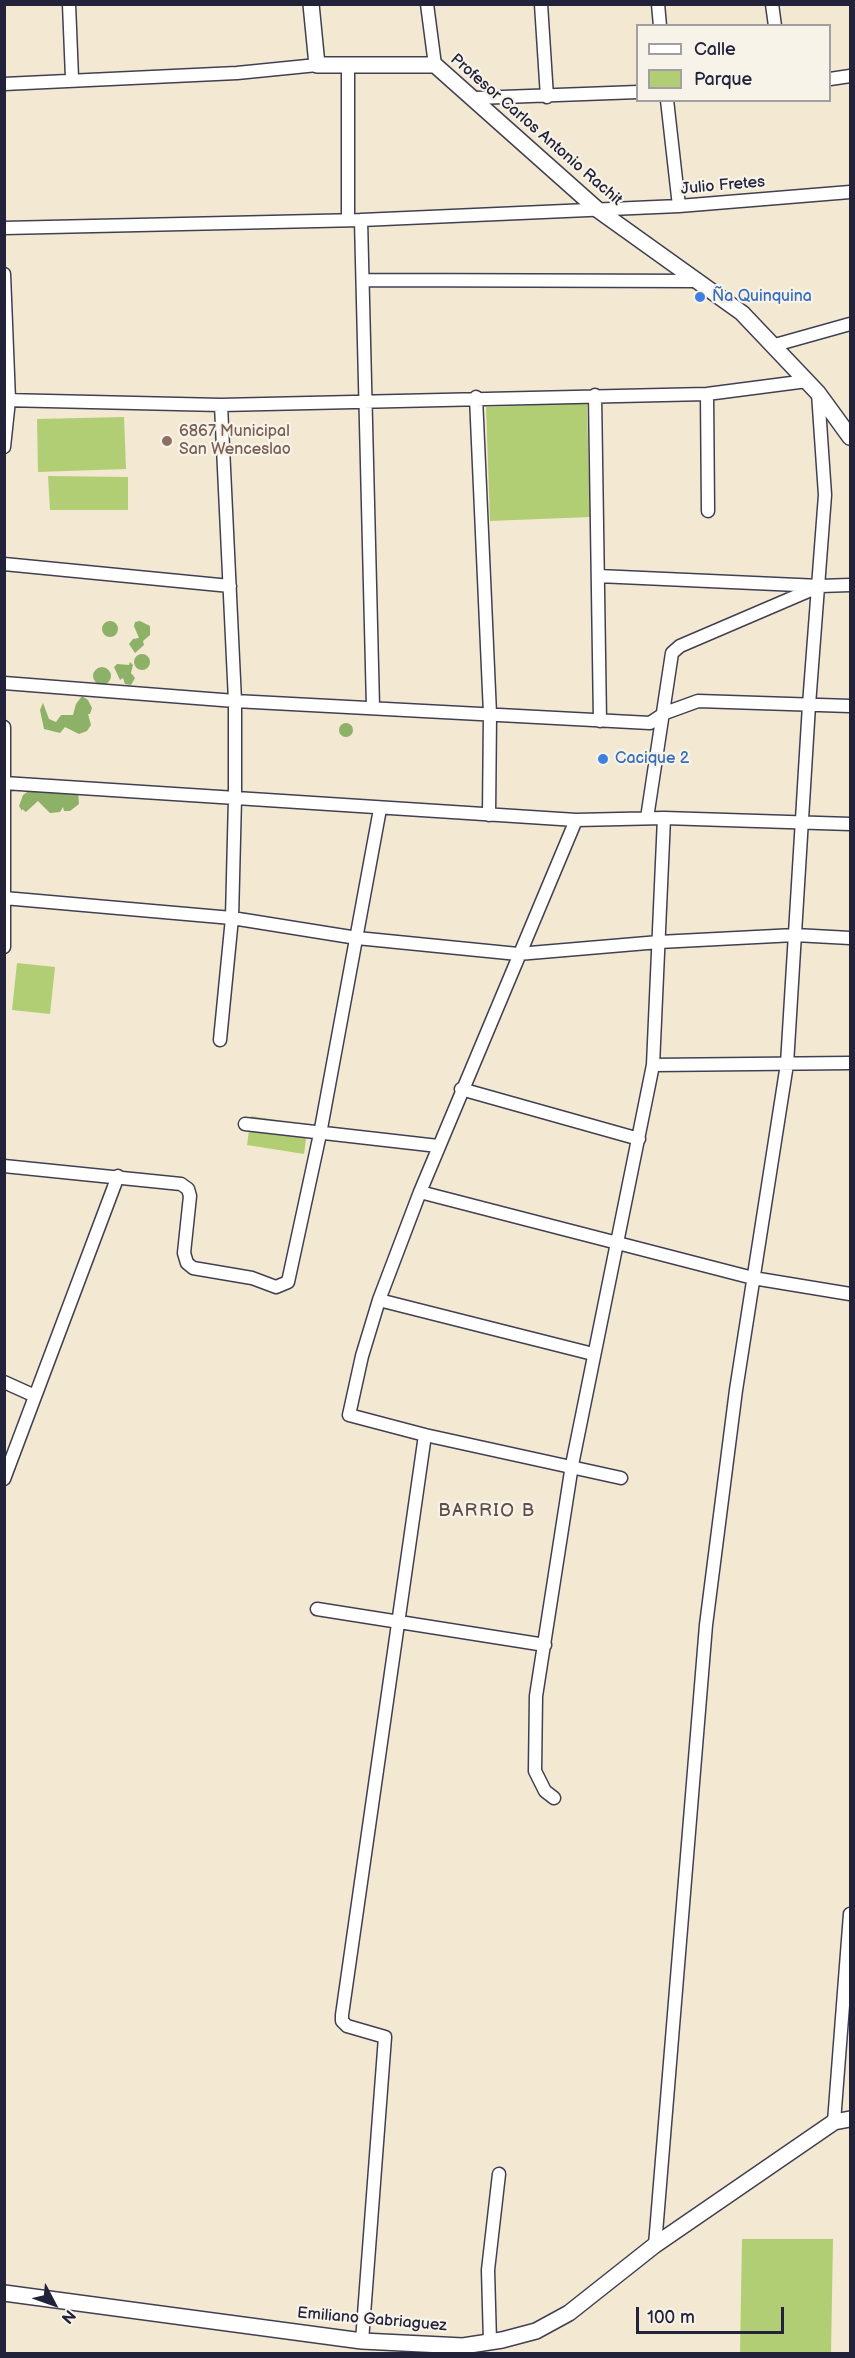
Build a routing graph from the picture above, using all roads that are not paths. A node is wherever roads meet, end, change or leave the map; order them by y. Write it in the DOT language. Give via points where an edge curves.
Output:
graph roads {
  1 [pos="69,4"];
  2 [pos="310,4"];
  3 [pos="427,4"];
  4 [pos="541,4"];
  5 [pos="658,4"];
  6 [pos="772,4"];
  7 [pos="660,24"];
  8 [pos="775,24"];
  9 [pos="348,64"];
  10 [pos="317,65"];
  11 [pos="435,65"];
  12 [pos="850,76"];
  13 [pos="72,78"];
  14 [pos="831,79"];
  15 [pos="4,84"];
  16 [pos="636,92"];
  17 [pos="547,97"];
  18 [pos="476,98"];
  19 [pos="667,102"];
  20 [pos="850,192"];
  21 [pos="679,206"];
  22 [pos="598,210"];
  23 [pos="355,220"];
  24 [pos="4,228"];
  25 [pos="4,274"];
  26 [pos="363,280"];
  27 [pos="699,280"];
  28 [pos="5,293"];
  29 [pos="850,324"];
  30 [pos="775,345"];
  31 [pos="807,381"];
  32 [pos="818,393"];
  33 [pos="707,394"];
  34 [pos="595,395"];
  35 [pos="476,397"];
  36 [pos="7,400"];
  37 [pos="366,400"];
  38 [pos="221,405"];
  39 [pos="850,437"];
  40 [pos="4,447"];
  41 [pos="708,511"];
  42 [pos="4,564"];
  43 [pos="598,576"];
  44 [pos="850,585"];
  45 [pos="230,586"];
  46 [pos="820,586"];
  47 [pos="4,683"];
  48 [pos="235,701"];
  49 [pos="809,705"];
  50 [pos="850,706"];
  51 [pos="373,707"];
  52 [pos="665,713"];
  53 [pos="490,714"];
  54 [pos="600,721"];
  55 [pos="4,727"];
  56 [pos="5,783"];
  57 [pos="235,798"];
  58 [pos="380,809"];
  59 [pos="489,815"];
  60 [pos="647,818"];
  61 [pos="664,818"];
  62 [pos="576,820"];
  63 [pos="803,821"];
  64 [pos="850,824"];
  65 [pos="5,898"];
  66 [pos="232,918"];
  67 [pos="795,934"];
  68 [pos="357,938"];
  69 [pos="850,938"];
  70 [pos="659,942"];
  71 [pos="4,947"];
  72 [pos="518,954"];
  73 [pos="220,1040"];
  74 [pos="850,1063"];
  75 [pos="787,1064"];
  76 [pos="653,1065"];
  77 [pos="461,1089"];
  78 [pos="245,1124"];
  79 [pos="320,1134"];
  80 [pos="639,1139"];
  81 [pos="438,1146"];
  82 [pos="4,1166"];
  83 [pos="118,1176"];
  84 [pos="420,1192"];
  85 [pos="615,1244"];
  86 [pos="753,1278"];
  87 [pos="850,1294"];
  88 [pos="379,1300"];
  89 [pos="593,1354"];
  90 [pos="4,1382"];
  91 [pos="35,1396"];
  92 [pos="425,1435"];
  93 [pos="572,1465"];
  94 [pos="621,1478"];
  95 [pos="4,1479"];
  96 [pos="317,1609"];
  97 [pos="400,1620"];
  98 [pos="545,1645"];
  99 [pos="554,1798"];
  100 [pos="850,1914"];
  101 [pos="850,2119"];
  102 [pos="834,2122"];
  103 [pos="499,2174"];
  104 [pos="655,2245"];
  105 [pos="4,2293"];
  106 [pos="362,2341"];
  107 [pos="490,2342"];
  1 -- 13 [label="street"];
  2 -- 10 [label="main road"];
  3 -- 11 [label="street"];
  4 -- 17 [label="street"];
  5 -- 7 [label="street"];
  6 -- 8 [label="street"];
  9 -- 10 [label="main road, Profesor Carlos Antonio Rachit"];
  9 -- 11 [label="main road, Profesor Carlos Antonio Rachit"];
  9 -- 23 [label="street"];
  10 -- 13 [label="street" via="237,73"];
  11 -- 18 [label="main road, Profesor Carlos Antonio Rachit"];
  12 -- 14 [label="street"];
  13 -- 15 [label="street"];
  16 -- 17 [label="street"];
  17 -- 18 [label="street"];
  18 -- 22 [label="main road, Profesor Carlos Antonio Rachit"];
  19 -- 21 [label="street"];
  20 -- 21 [label="street, Julio Fretes"];
  21 -- 22 [label="street, Julio Fretes"];
  22 -- 23 [label="street, Julio Fretes"];
  22 -- 27 [label="main road, Profesor Carlos Antonio Rachit"];
  23 -- 24 [label="street, Julio Fretes"];
  23 -- 26 [label="street"];
  25 -- 28 [label="street"];
  26 -- 27 [label="street"];
  26 -- 37 [label="street"];
  27 -- 30 [label="main road, Profesor Carlos Antonio Rachit"];
  28 -- 36 [label="street"];
  29 -- 30 [label="street"];
  30 -- 31 [label="main road, Profesor Carlos Antonio Rachit"];
  31 -- 32 [label="main road, Profesor Carlos Antonio Rachit"];
  31 -- 33 [label="street"];
  32 -- 39 [label="main road, Profesor Carlos Antonio Rachit"];
  32 -- 46 [label="street" via="825,495"];
  33 -- 34 [label="street"];
  33 -- 41 [label="street"];
  34 -- 35 [label="street"];
  34 -- 43 [label="street"];
  35 -- 37 [label="street"];
  35 -- 53 [label="street"];
  36 -- 38 [label="street"];
  36 -- 40 [label="street"];
  37 -- 38 [label="street"];
  37 -- 51 [label="street"];
  38 -- 45 [label="street"];
  42 -- 45 [label="street"];
  43 -- 46 [label="street"];
  43 -- 54 [label="street"];
  44 -- 46 [label="street"];
  45 -- 48 [label="street"];
  46 -- 49 [label="street"];
  46 -- 52 [label="street" via="680,646 672,653"];
  47 -- 48 [label="street"];
  48 -- 51 [label="street"];
  48 -- 57 [label="street"];
  49 -- 50 [label="street"];
  49 -- 52 [label="street" via="698,701"];
  49 -- 63 [label="street"];
  51 -- 53 [label="street"];
  52 -- 54 [label="street" via="650,723"];
  52 -- 60 [label="street"];
  53 -- 54 [label="street"];
  53 -- 59 [label="street"];
  55 -- 56 [label="street"];
  56 -- 57 [label="street"];
  56 -- 65 [label="street"];
  57 -- 58 [label="street"];
  57 -- 66 [label="street"];
  58 -- 59 [label="street"];
  58 -- 68 [label="street"];
  59 -- 62 [label="street"];
  60 -- 61 [label="street"];
  60 -- 62 [label="street"];
  61 -- 63 [label="street"];
  61 -- 70 [label="street"];
  62 -- 72 [label="street"];
  63 -- 64 [label="street"];
  63 -- 67 [label="street"];
  65 -- 66 [label="street"];
  65 -- 71 [label="street"];
  66 -- 68 [label="street"];
  66 -- 73 [label="street"];
  67 -- 69 [label="street"];
  67 -- 70 [label="street"];
  67 -- 75 [label="street"];
  68 -- 72 [label="street"];
  68 -- 79 [label="street"];
  70 -- 72 [label="street"];
  70 -- 76 [label="street"];
  72 -- 77 [label="street"];
  74 -- 75 [label="street"];
  75 -- 76 [label="street"];
  75 -- 86 [label="street"];
  76 -- 80 [label="street"];
  77 -- 80 [label="street"];
  77 -- 81 [label="street"];
  78 -- 79 [label="street"];
  79 -- 81 [label="street"];
  79 -- 83 [label="street" via="291,1278 276,1287 252,1278 193,1268 184,1253 188,1189 181,1184"];
  80 -- 85 [label="street"];
  81 -- 84 [label="street"];
  82 -- 83 [label="street"];
  83 -- 91 [label="street"];
  84 -- 85 [label="street"];
  84 -- 88 [label="street"];
  85 -- 86 [label="street"];
  85 -- 89 [label="street"];
  86 -- 87 [label="street"];
  86 -- 104 [label="street" via="706,1625"];
  88 -- 89 [label="street"];
  88 -- 92 [label="street" via="349,1415"];
  89 -- 93 [label="street"];
  90 -- 91 [label="street"];
  91 -- 95 [label="street"];
  92 -- 93 [label="street"];
  92 -- 97 [label="street"];
  93 -- 94 [label="street"];
  93 -- 98 [label="street"];
  96 -- 97 [label="street"];
  97 -- 98 [label="street"];
  97 -- 106 [label="street" via="342,2015 347,2026 385,2037"];
  98 -- 99 [label="street" via="536,1696 534,1758 538,1781"];
  100 -- 102 [label="street"];
  101 -- 102 [label="main road, Emiliano Gabriaguez"];
  102 -- 104 [label="main road, Emiliano Gabriaguez"];
  103 -- 107 [label="street" via="488,2270"];
  104 -- 107 [label="main road, Emiliano Gabriaguez" via="569,2313 536,2331"];
  105 -- 106 [label="main road, Emiliano Gabriaguez"];
  106 -- 107 [label="main road, Emiliano Gabriaguez" via="463,2346"];
}
